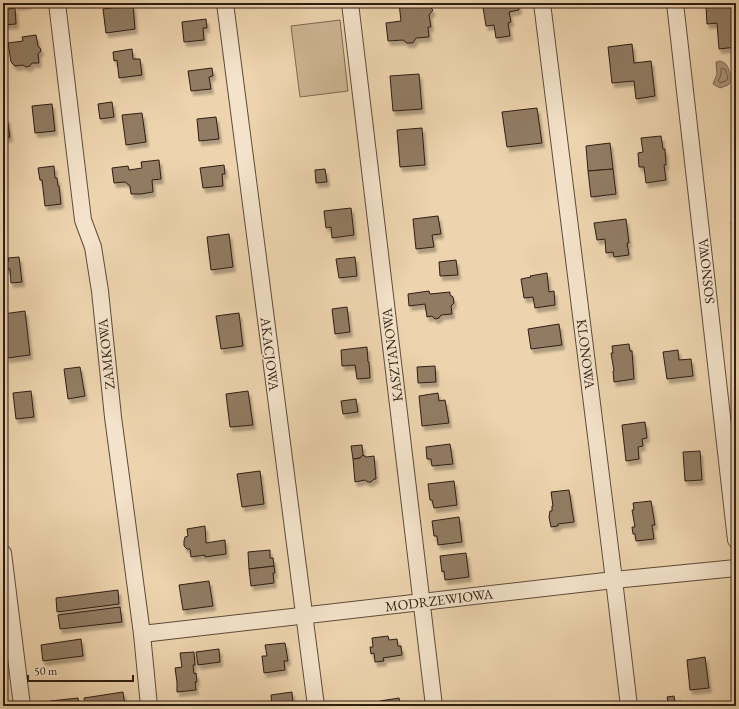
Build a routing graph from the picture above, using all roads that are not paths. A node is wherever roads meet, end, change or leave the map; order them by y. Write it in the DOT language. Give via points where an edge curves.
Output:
graph roads {
  1 [pos="58,3"];
  2 [pos="225,3"];
  3 [pos="350,3"];
  4 [pos="542,3"];
  5 [pos="676,3"];
  6 [pos="736,540"];
  7 [pos="3,553"];
  8 [pos="736,568"];
  9 [pos="614,580"];
  10 [pos="422,602"];
  11 [pos="304,616"];
  12 [pos="142,634"];
  13 [pos="22,706"];
  14 [pos="149,706"];
  15 [pos="316,706"];
  16 [pos="434,706"];
  17 [pos="629,706"];
  1 -- 12 [label="street, ZAMKOWA" via="83,220 93,247 100,291 113,417"];
  2 -- 11 [label="street, AKACJOWA"];
  3 -- 10 [label="street, KASZTANOWA"];
  4 -- 9 [label="street, KLONOWA"];
  5 -- 6 [label="street, SOSNOWA"];
  7 -- 13 [label="street"];
  8 -- 9 [label="street, MODRZEWIOWA"];
  9 -- 10 [label="street, MODRZEWIOWA"];
  9 -- 17 [label="street, KLONOWA"];
  10 -- 11 [label="street, MODRZEWIOWA"];
  10 -- 16 [label="street, KASZTANOWA"];
  11 -- 12 [label="street, MODRZEWIOWA"];
  11 -- 15 [label="street, AKACJOWA"];
  12 -- 14 [label="street, ZAMKOWA"];
}
